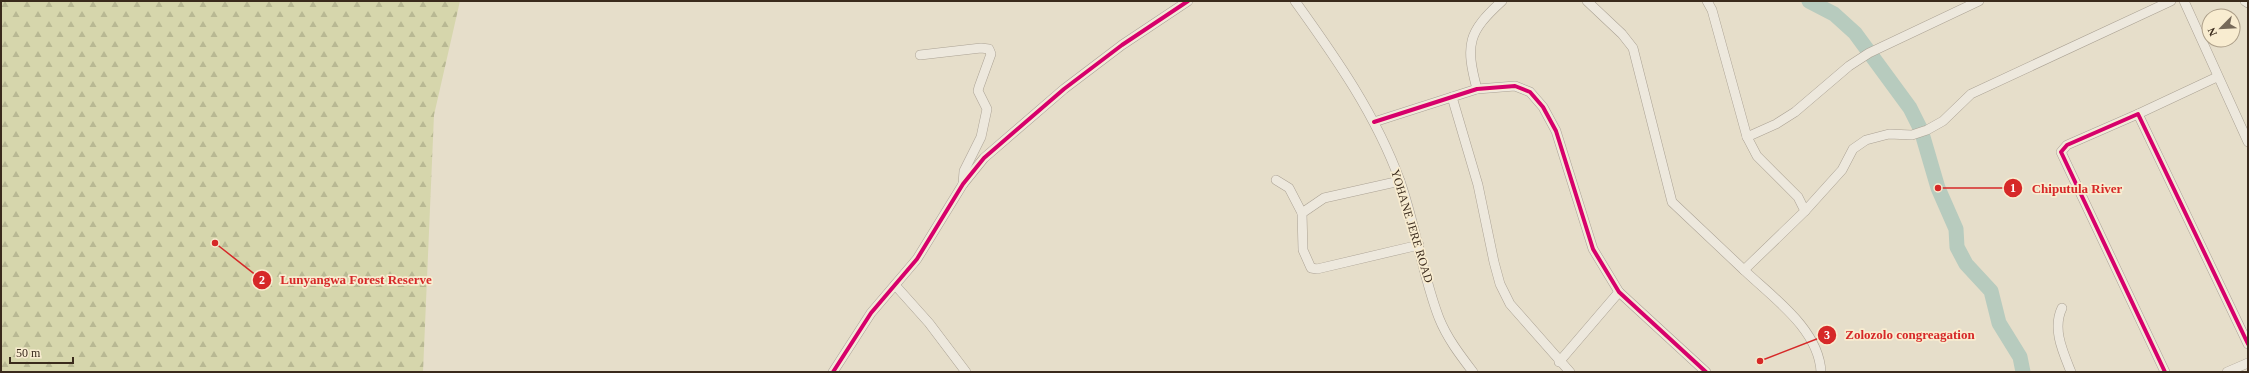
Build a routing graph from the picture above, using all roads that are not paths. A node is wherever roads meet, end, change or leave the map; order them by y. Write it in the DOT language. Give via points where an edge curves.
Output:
graph roads {
  1 [pos="1188,1"];
  2 [pos="1295,1"];
  3 [pos="1502,1"];
  4 [pos="1587,1"];
  5 [pos="1707,1"];
  6 [pos="1979,1"];
  7 [pos="2171,1"];
  8 [pos="2184,1"];
  9 [pos="2245,1"];
  10 [pos="2248,4"];
  11 [pos="920,54"];
  12 [pos="2217,77"];
  13 [pos="1477,89"];
  14 [pos="1452,97"];
  15 [pos="2138,114"];
  16 [pos="1374,122"];
  17 [pos="1747,137"];
  18 [pos="2248,142"];
  19 [pos="1276,180"];
  20 [pos="1400,181"];
  21 [pos="963,184"];
  22 [pos="1805,211"];
  23 [pos="1302,213"];
  24 [pos="1419,245"];
  25 [pos="1744,270"];
  26 [pos="895,285"];
  27 [pos="1619,292"];
  28 [pos="2062,308"];
  29 [pos="2248,344"];
  30 [pos="1559,362"];
  31 [pos="2248,363"];
  32 [pos="833,372"];
  33 [pos="966,372"];
  34 [pos="1473,372"];
  35 [pos="1570,372"];
  36 [pos="1706,372"];
  37 [pos="1821,372"];
  38 [pos="2071,372"];
  39 [pos="2165,372"];
  40 [pos="2227,372"];
  1 -- 21 [label="street" via="1122,45 1064,89 984,158"];
  2 -- 16 [label="street, YOHANE JERE ROAD" via="1357,92"];
  3 -- 13 [label="street" via="1482,19 1471,38 1470,65"];
  4 -- 25 [label="street" via="1633,48 1672,202"];
  5 -- 17 [label="street" via="1712,10"];
  6 -- 17 [label="street" via="1869,53 1849,66 1795,112"];
  7 -- 22 [label="street" via="1971,94 1943,121 1927,130 1912,135 1889,134 1866,140 1853,149 1842,170"];
  8 -- 12 [label="street"];
  9 -- 10 [label="street"];
  11 -- 21 [label="street" via="981,48 989,49 991,54 978,91 987,109 981,137 964,171"];
  12 -- 15 [label="street"];
  12 -- 18 [label="street"];
  13 -- 14 [label="street"];
  13 -- 27 [label="street" via="1515,86 1530,92 1543,107 1556,131 1592,249"];
  14 -- 16 [label="street"];
  14 -- 30 [label="street" via="1478,185 1500,284 1510,304"];
  15 -- 29 [label="street"];
  15 -- 39 [label="street" via="2067,145 2061,152"];
  16 -- 20 [label="street, YOHANE JERE ROAD"];
  17 -- 22 [label="street" via="1757,156 1798,197"];
  19 -- 23 [label="street" via="1289,188"];
  20 -- 23 [label="street" via="1324,198"];
  20 -- 24 [label="street, YOHANE JERE ROAD"];
  21 -- 26 [label="street" via="917,259"];
  22 -- 25 [label="street"];
  23 -- 24 [label="street" via="1303,250 1311,268 1317,269"];
  24 -- 34 [label="street, YOHANE JERE ROAD" via="1440,320 1453,345"];
  25 -- 37 [label="street" via="1794,319 1813,342"];
  26 -- 32 [label="street" via="871,313"];
  26 -- 33 [label="street" via="929,323"];
  27 -- 30 [label="street"];
  27 -- 36 [label="street"];
  28 -- 38 [label="street" via="2057,322"];
  30 -- 35 [label="street"];
  31 -- 40 [label="street"];
}
